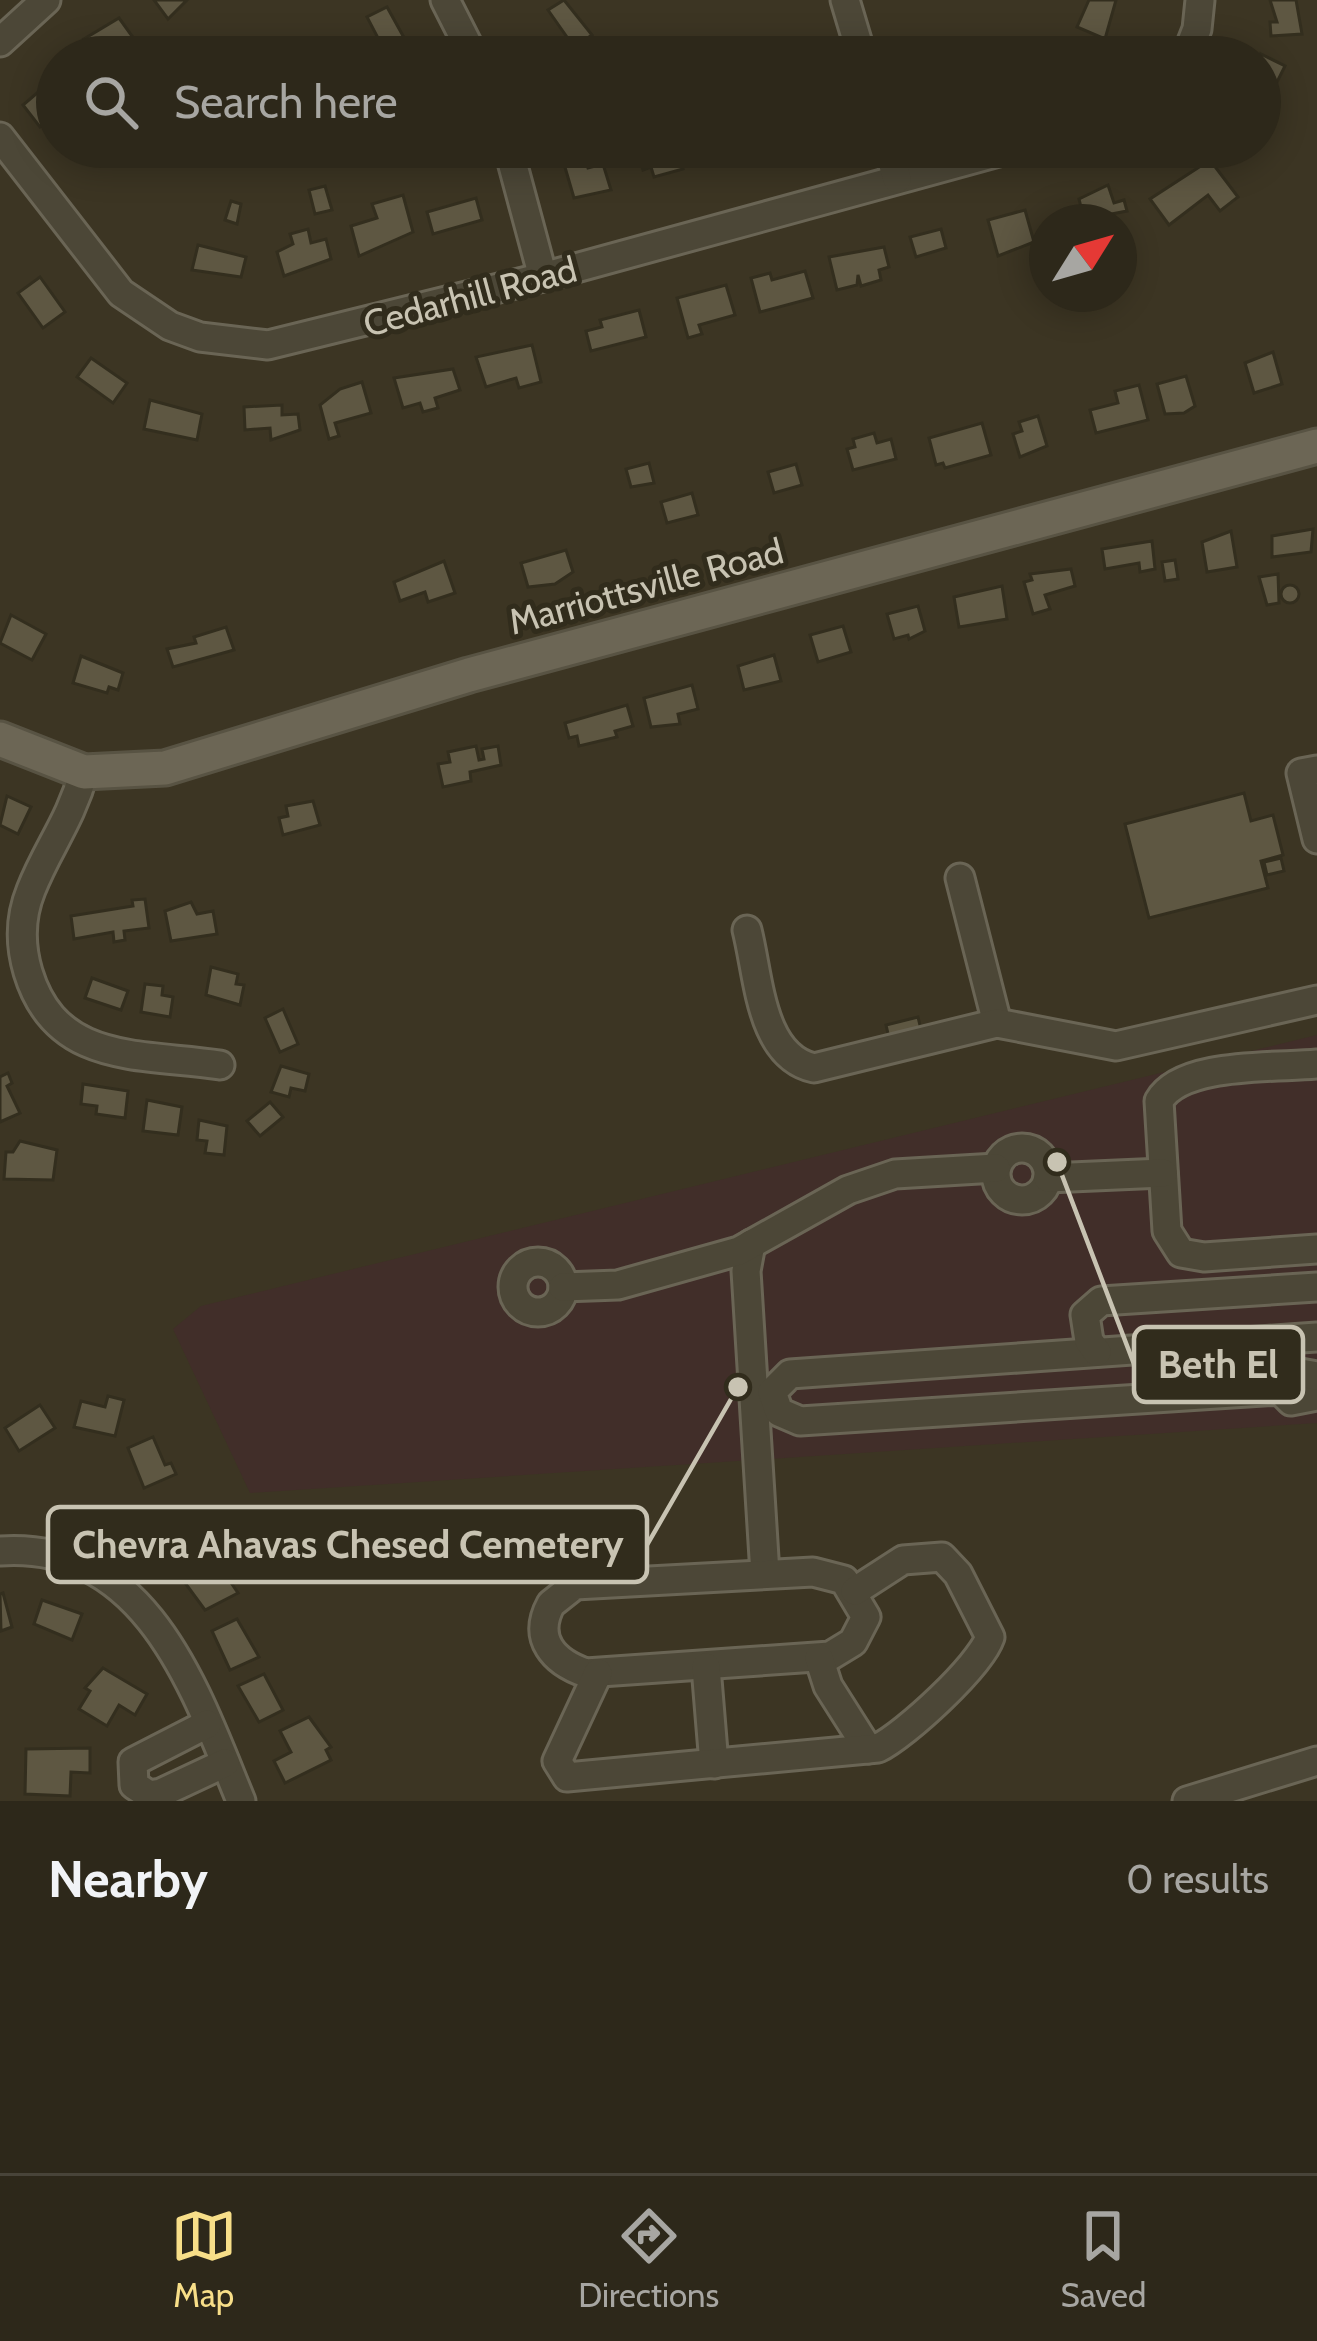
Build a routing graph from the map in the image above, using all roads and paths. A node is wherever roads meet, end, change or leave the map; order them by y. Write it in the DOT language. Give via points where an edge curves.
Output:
graph roads {
  1 [pos="46,0"];
  2 [pos="445,0"];
  3 [pos="845,0"];
  4 [pos="1200,0"];
  5 [pos="463,36"];
  6 [pos="856,36"];
  7 [pos="1194,36"];
  8 [pos="0,42"];
  9 [pos="0,137"];
  10 [pos="514,168"];
  11 [pos="894,168"];
  12 [pos="938,168"];
  13 [pos="897,179"];
  14 [pos="543,277"];
  15 [pos="1317,446"];
  16 [pos="0,739"];
  17 [pos="1317,770"];
  18 [pos="84,772"];
  19 [pos="1317,838"];
  20 [pos="960,878"];
  21 [pos="747,930"];
  22 [pos="1317,1000"];
  23 [pos="997,1023"];
  24 [pos="1317,1064"];
  25 [pos="220,1065"];
  26 [pos="1163,1173"];
  27 [pos="751,1244"];
  28 [pos="1317,1250"];
  29 [pos="563,1287"];
  30 [pos="1317,1287"];
  31 [pos="1317,1336"];
  32 [pos="1097,1352"];
  33 [pos="1317,1376"];
  34 [pos="1280,1390"];
  35 [pos="1317,1396"];
  36 [pos="763,1397"];
  37 [pos="0,1551"];
  38 [pos="765,1574"];
  39 [pos="855,1591"];
  40 [pos="819,1658"];
  41 [pos="706,1667"];
  42 [pos="598,1673"];
  43 [pos="207,1724"];
  44 [pos="868,1749"];
  45 [pos="1317,1761"];
  46 [pos="225,1763"];
  47 [pos="714,1764"];
  48 [pos="242,1801"];
  49 [pos="1187,1801"];
  1 -- 8 [label="street"];
  2 -- 5 [label="street"];
  3 -- 6 [label="street"];
  4 -- 7 [label="street"];
  9 -- 14 [label="street, Cedarhill Road" via="121,292 200,337 268,345 303,340"];
  10 -- 14 [label="street"];
  11 -- 13 [label="street"];
  12 -- 13 [label="street, Cedarhill Road"];
  13 -- 14 [label="street, Cedarhill Road"];
  15 -- 18 [label="main road, Marriottsville Road" via="490,669 165,768"];
  16 -- 18 [label="main road, Marriottsville Road"];
  17 -- 19 [label="street" via="1301,773"];
  18 -- 25 [label="street" via="23,915 26,964 42,1007 56,1027 92,1047"];
  20 -- 23 [label="street"];
  21 -- 23 [label="street" via="776,1045 800,1065 829,1068"];
  22 -- 23 [label="street" via="1116,1046"];
  24 -- 26 [label="street" via="1174,1083 1159,1101"];
  26 -- 27 [label="street" via="1048,1178 1037,1196 1019,1200 1003,1192 996,1168 895,1174 848,1190"];
  26 -- 28 [label="street" via="1167,1232 1181,1252"];
  27 -- 29 [label="street" via="680,1271"];
  27 -- 36 [label="street" via="746,1270"];
  30 -- 32 [label="street" via="1101,1301 1085,1315"];
  31 -- 32 [label="street"];
  32 -- 36 [label="street" via="790,1374"];
  33 -- 34 [label="street" via="1294,1372"];
  34 -- 35 [label="street" via="1291,1401"];
  34 -- 36 [label="street" via="800,1421"];
  36 -- 38 [label="street"];
  37 -- 43 [label="street" via="83,1563 138,1600"];
  38 -- 39 [label="street" via="835,1575"];
  38 -- 42 [label="street" via="563,1592 544,1616 548,1649 566,1666"];
  39 -- 40 [label="street" via="866,1616 862,1631"];
  39 -- 44 [label="street" via="903,1561 943,1557 989,1637 977,1659 895,1738"];
  40 -- 41 [label="street"];
  40 -- 44 [label="street"];
  41 -- 42 [label="street"];
  41 -- 47 [label="street"];
  42 -- 47 [label="street" via="557,1761 561,1772 572,1778"];
  43 -- 46 [label="street"];
  43 -- 46 [label="street" via="133,1762 134,1784 149,1796"];
  44 -- 47 [label="street"];
  45 -- 49 [label="street"];
  46 -- 48 [label="street"];
}
